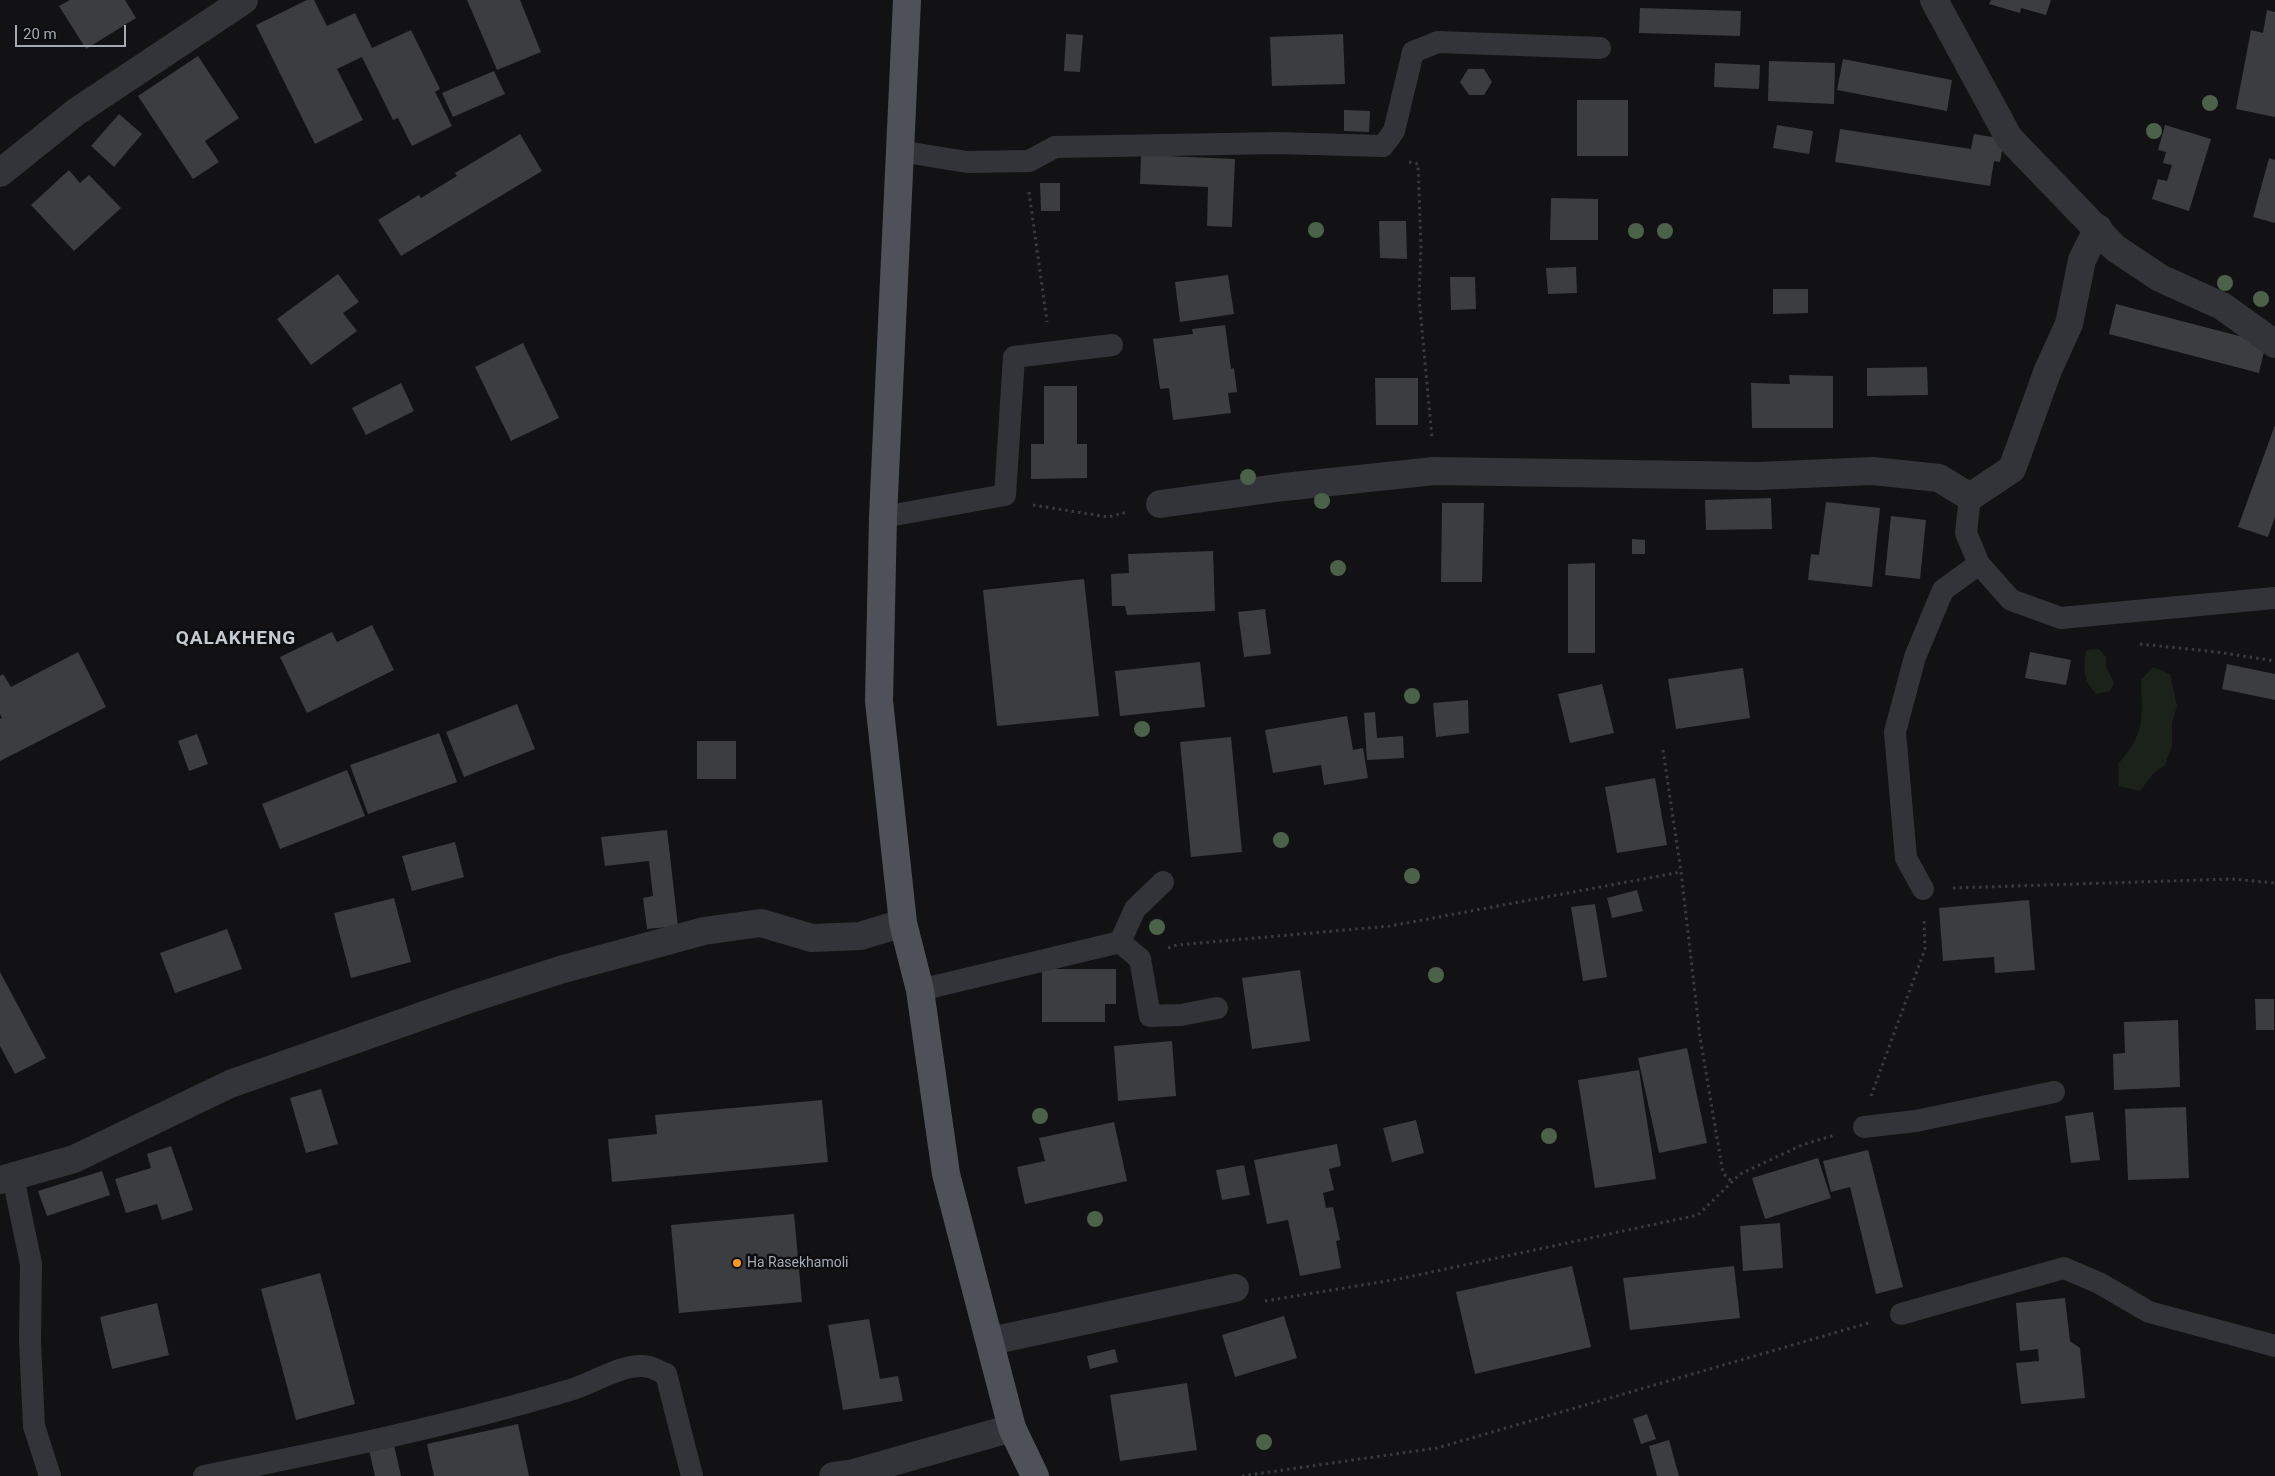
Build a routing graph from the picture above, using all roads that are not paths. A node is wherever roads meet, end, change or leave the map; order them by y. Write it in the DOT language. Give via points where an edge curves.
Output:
graph roads {
  1 [pos="244,0"];
  2 [pos="907,0"];
  3 [pos="1934,0"];
  4 [pos="1600,48"];
  5 [pos="899,150"];
  6 [pos="0,174"];
  7 [pos="2098,228"];
  8 [pos="2275,344"];
  9 [pos="1112,345"];
  10 [pos="1970,497"];
  11 [pos="1160,504"];
  12 [pos="883,517"];
  13 [pos="1979,564"];
  14 [pos="2275,598"];
  15 [pos="1163,882"];
  16 [pos="1924,888"];
  17 [pos="903,923"];
  18 [pos="1120,942"];
  19 [pos="920,990"];
  20 [pos="1216,1008"];
  21 [pos="2054,1092"];
  22 [pos="1864,1126"];
  23 [pos="6,1178"];
  24 [pos="1237,1297"];
  25 [pos="1901,1314"];
  26 [pos="991,1341"];
  27 [pos="2275,1346"];
  28 [pos="1012,1428"];
  29 [pos="50,1476"];
  30 [pos="204,1476"];
  31 [pos="692,1476"];
  32 [pos="833,1476"];
  33 [pos="1035,1476"];
  1 -- 6 [label="street" via="76,112"];
  2 -- 5 [label="main road"];
  3 -- 7 [label="street" via="2008,138"];
  4 -- 5 [label="lane" via="1438,42 1413,52 1394,131 1383,146 1278,143 1055,147 1029,161 967,162"];
  5 -- 12 [label="main road"];
  7 -- 8 [label="street" via="2115,248 2160,278 2222,306"];
  7 -- 10 [label="street" via="2082,260 2069,324 2048,370 2012,469"];
  9 -- 12 [label="lane" via="1014,356 1005,495"];
  10 -- 11 [label="street" via="1939,478 1873,471 1758,476 1434,471"];
  10 -- 13 [label="lane" via="1966,533"];
  12 -- 17 [label="main road" via="879,701"];
  13 -- 14 [label="lane" via="2011,600 2061,618"];
  13 -- 16 [label="lane" via="1943,590 1916,656 1895,732 1906,858"];
  15 -- 18 [label="lane" via="1136,909"];
  17 -- 19 [label="main road"];
  17 -- 23 [label="street" via="860,936 812,938 761,923 704,930 560,970 230,1084 74,1159"];
  18 -- 19 [label="lane"];
  18 -- 20 [label="lane" via="1140,959 1150,1016 1181,1015"];
  19 -- 26 [label="main road" via="946,1174"];
  21 -- 22 [label="lane" via="1916,1121"];
  23 -- 29 [label="lane" via="31,1264 34,1426"];
  24 -- 26 [label="street"];
  25 -- 27 [label="lane" via="2064,1268 2099,1283 2148,1312"];
  26 -- 28 [label="main road"];
  28 -- 32 [label="street" via="854,1473"];
  28 -- 33 [label="main road"];
  30 -- 31 [label="lane" via="364,1444 508,1409 578,1388 619,1370 647,1366 666,1374"];
}
